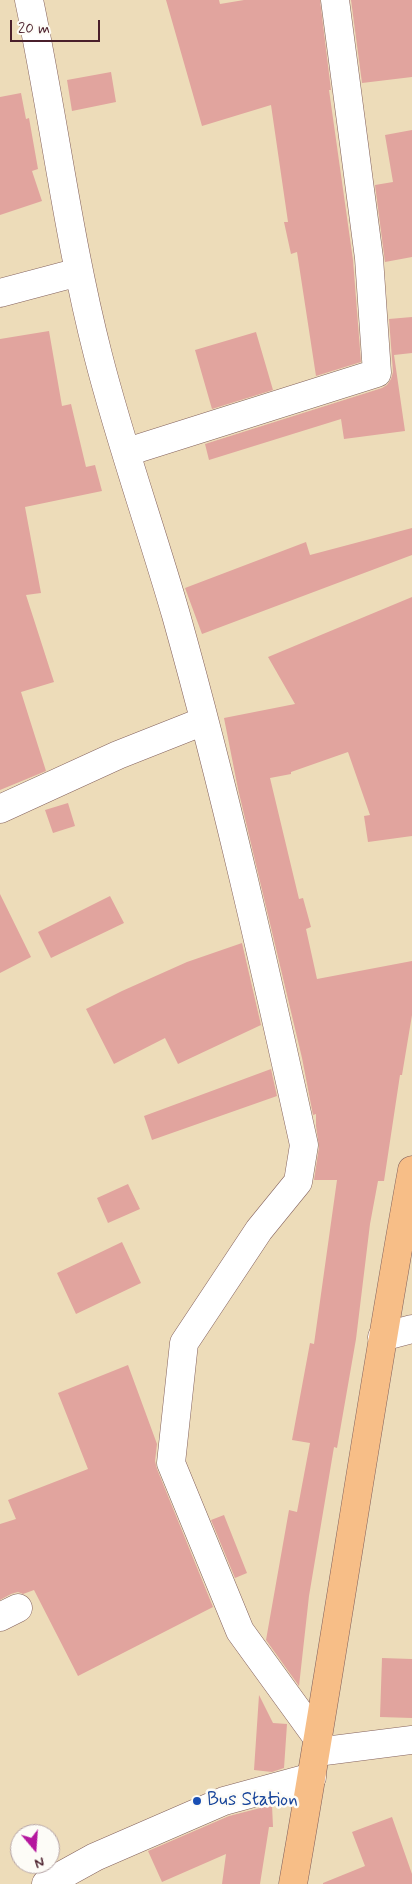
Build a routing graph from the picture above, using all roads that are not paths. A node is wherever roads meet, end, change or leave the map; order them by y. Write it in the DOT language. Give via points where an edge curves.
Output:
graph roads {
  1 [pos="29,0"];
  2 [pos="335,0"];
  3 [pos="79,272"];
  4 [pos="0,293"];
  5 [pos="127,452"];
  6 [pos="204,721"];
  7 [pos="0,809"];
  8 [pos="412,1170"];
  9 [pos="412,1328"];
  10 [pos="382,1337"];
  11 [pos="412,1740"];
  12 [pos="316,1756"];
  13 [pos="46,1884"];
  14 [pos="293,1884"];
  1 -- 3 [label="street"];
  2 -- 5 [label="street" via="369,258 377,373"];
  3 -- 4 [label="street"];
  3 -- 5 [label="street" via="98,355"];
  5 -- 6 [label="street"];
  6 -- 7 [label="street" via="118,755"];
  6 -- 12 [label="street" via="246,888 304,1145 298,1182 259,1230 184,1343 171,1463 240,1631"];
  8 -- 10 [label="highway"];
  9 -- 10 [label="street"];
  10 -- 12 [label="highway"];
  11 -- 12 [label="street"];
  12 -- 13 [label="street" via="224,1801 94,1856"];
  12 -- 14 [label="highway"];
}
